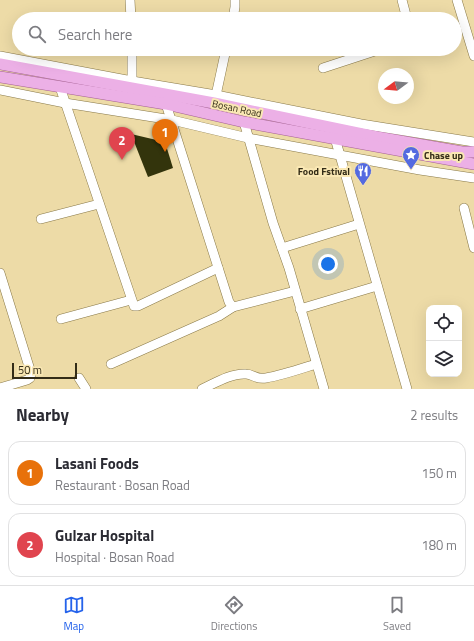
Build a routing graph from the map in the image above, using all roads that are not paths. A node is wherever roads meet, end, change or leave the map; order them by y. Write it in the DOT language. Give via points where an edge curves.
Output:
graph roads {
  1 [pos="130,0"];
  2 [pos="235,0"];
  3 [pos="402,0"];
  4 [pos="457,0"];
  5 [pos="131,12"];
  6 [pos="234,12"];
  7 [pos="405,12"];
  8 [pos="458,12"];
  9 [pos="462,30"];
  10 [pos="0,56"];
  11 [pos="132,56"];
  12 [pos="224,56"];
  13 [pos="359,56"];
  14 [pos="474,56"];
  15 [pos="0,64"];
  16 [pos="324,68"];
  17 [pos="1,75"];
  18 [pos="132,81"];
  19 [pos="60,87"];
  20 [pos="0,90"];
  21 [pos="215,99"];
  22 [pos="65,103"];
  23 [pos="166,104"];
  24 [pos="172,120"];
  25 [pos="244,122"];
  26 [pos="248,138"];
  27 [pos="335,138"];
  28 [pos="474,142"];
  29 [pos="474,152"];
  30 [pos="339,155"];
  31 [pos="474,164"];
  32 [pos="474,178"];
  33 [pos="99,204"];
  34 [pos="464,208"];
  35 [pos="42,219"];
  36 [pos="359,224"];
  37 [pos="282,248"];
  38 [pos="474,248"];
  39 [pos="218,268"];
  40 [pos="0,273"];
  41 [pos="377,286"];
  42 [pos="294,291"];
  43 [pos="131,300"];
  44 [pos="233,307"];
  45 [pos="300,309"];
  46 [pos="60,319"];
  47 [pos="111,364"];
  48 [pos="316,364"];
  49 [pos="79,378"];
  50 [pos="0,388"];
  51 [pos="86,389"];
  52 [pos="202,389"];
  53 [pos="324,389"];
  54 [pos="407,389"];
  1 -- 5 [label="street"];
  2 -- 6 [label="street"];
  3 -- 7 [label="street"];
  4 -- 8 [label="street"];
  9 -- 14 [label="street"];
  10 -- 18 [label="street"];
  11 -- 18 [label="street"];
  12 -- 21 [label="street"];
  13 -- 16 [label="street"];
  15 -- 21 [label="main road, Bosan Road"];
  17 -- 19 [label="main road, Bosan Road"];
  18 -- 21 [label="street"];
  19 -- 22 [label="street"];
  19 -- 23 [label="main road, Bosan Road"];
  20 -- 22 [label="street"];
  21 -- 28 [label="street"];
  21 -- 29 [label="main road, Bosan Road" via="377,137"];
  22 -- 24 [label="street"];
  22 -- 33 [label="street"];
  23 -- 24 [label="street"];
  23 -- 25 [label="main road, Bosan Road"];
  24 -- 26 [label="street"];
  24 -- 39 [label="street"];
  25 -- 26 [label="street"];
  25 -- 27 [label="main road, Bosan Road"];
  26 -- 30 [label="street"];
  26 -- 37 [label="street"];
  27 -- 30 [label="street"];
  27 -- 31 [label="main road, Bosan Road"];
  30 -- 32 [label="street"];
  30 -- 36 [label="street"];
  33 -- 35 [label="street"];
  33 -- 43 [label="street"];
  34 -- 38 [label="street"];
  36 -- 37 [label="street"];
  36 -- 41 [label="street"];
  37 -- 42 [label="street"];
  39 -- 43 [label="street" via="138,306 134,306"];
  39 -- 44 [label="street"];
  40 -- 50 [label="street" via="31,373 27,380"];
  41 -- 45 [label="street"];
  41 -- 54 [label="street"];
  42 -- 44 [label="street"];
  42 -- 45 [label="street"];
  43 -- 46 [label="street"];
  44 -- 47 [label="street" via="219,316"];
  45 -- 48 [label="street"];
  48 -- 52 [label="street" via="266,378 255,378 250,374 232,376"];
  48 -- 53 [label="street"];
  49 -- 51 [label="street"];
}
